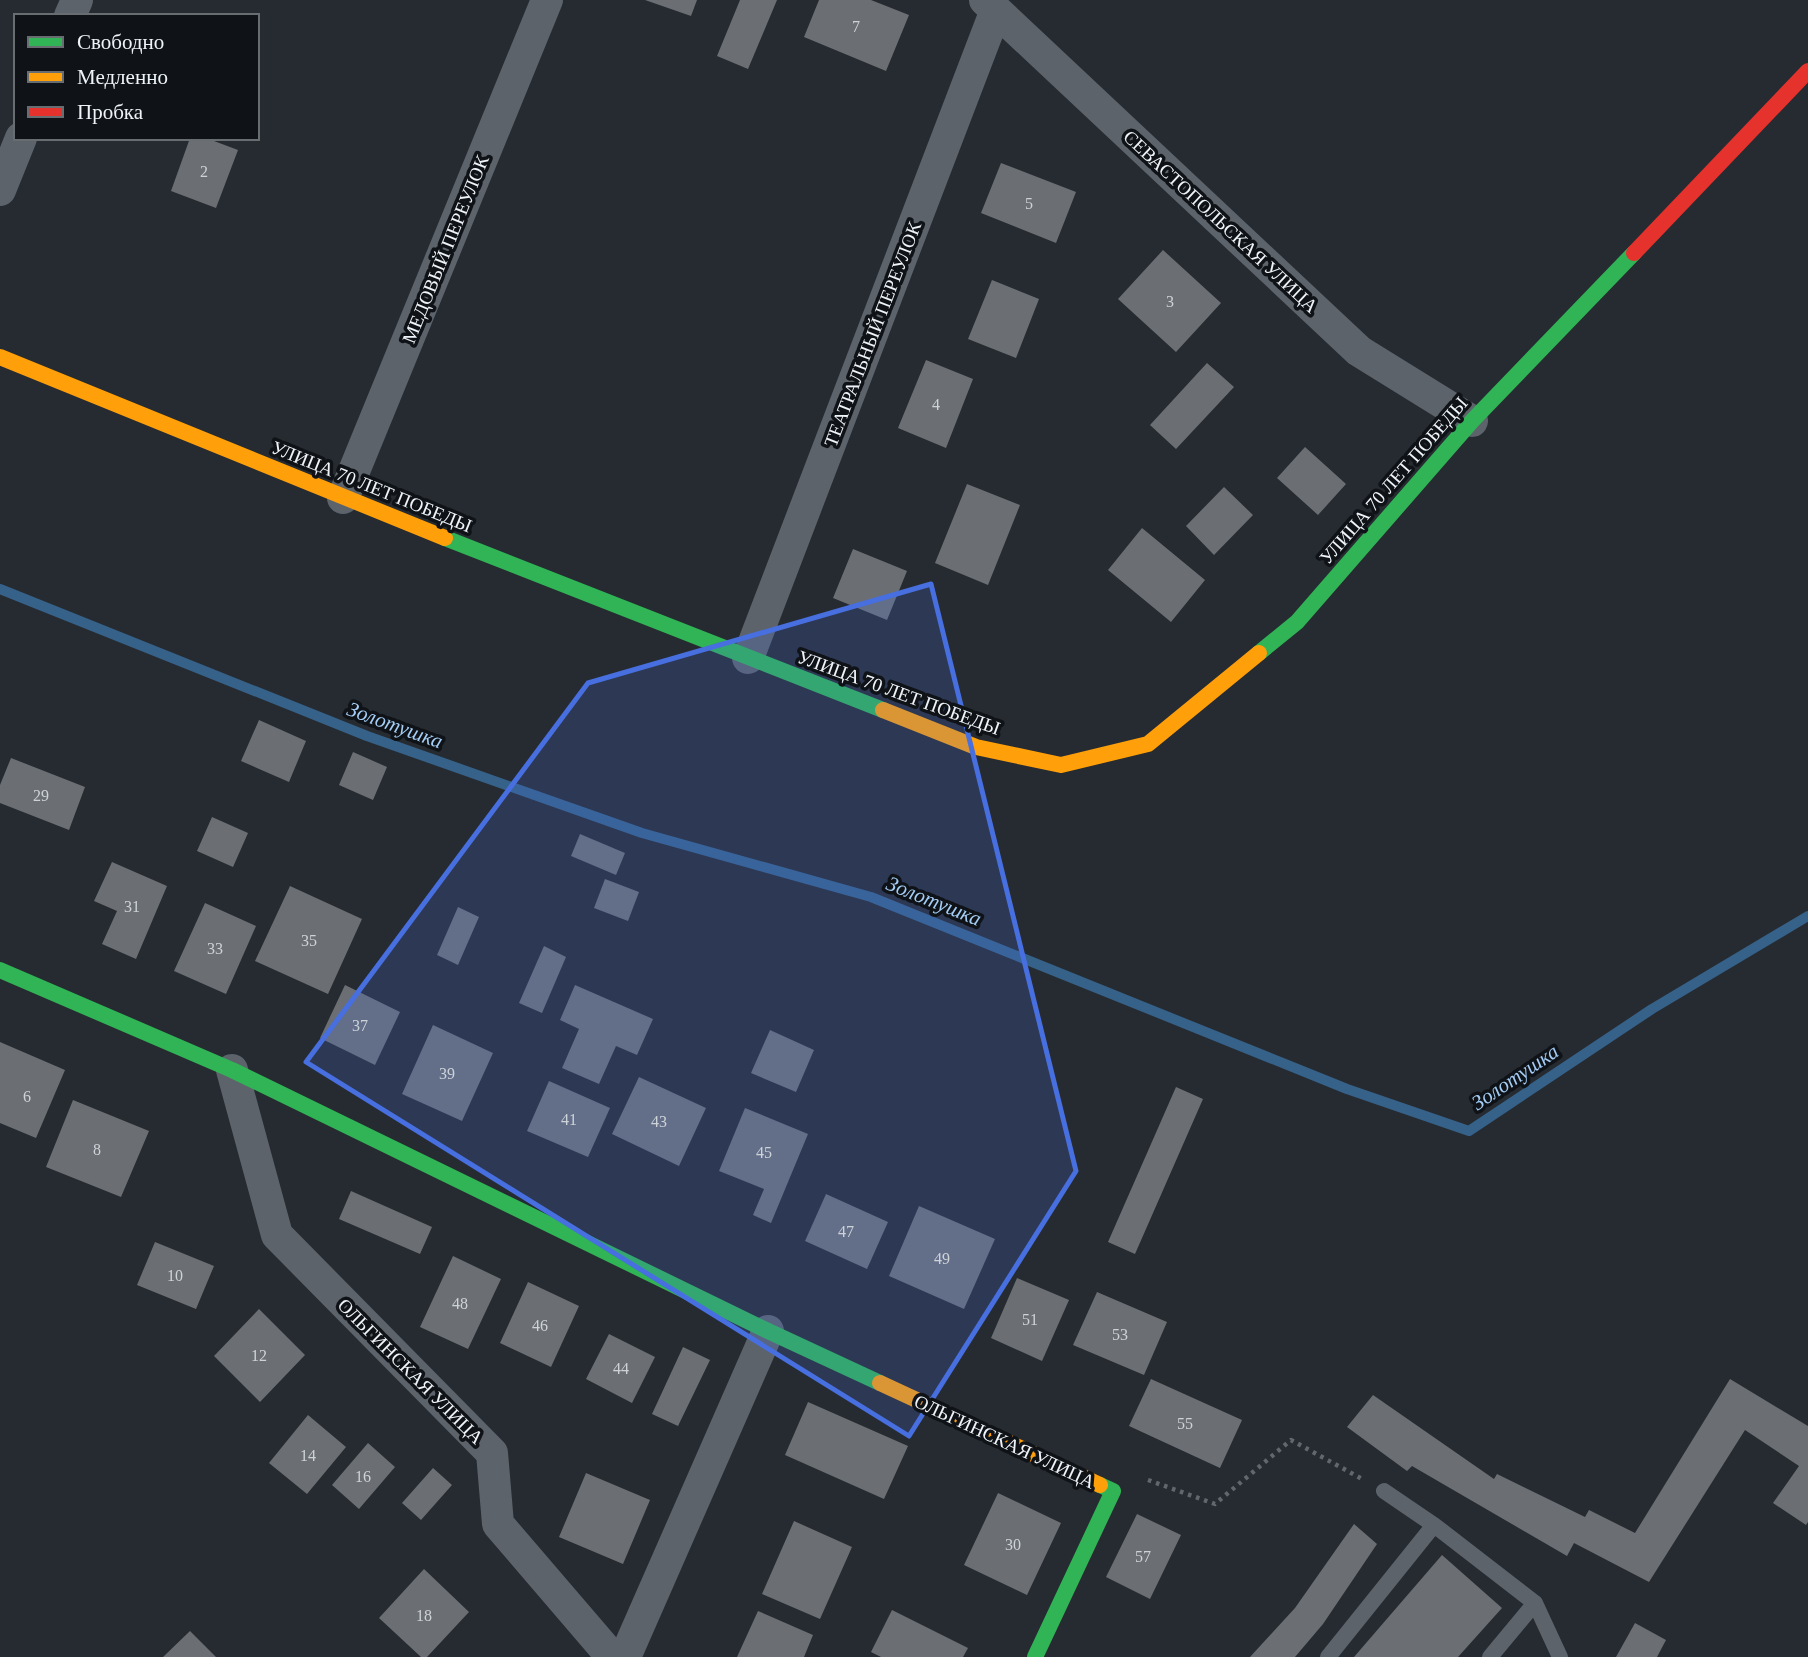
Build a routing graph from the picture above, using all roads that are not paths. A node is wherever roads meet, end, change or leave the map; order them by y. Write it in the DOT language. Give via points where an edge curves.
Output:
graph roads {
  1 [pos="547,0"];
  2 [pos="991,5"];
  3 [pos="1808,71"];
  4 [pos="20,140"];
  5 [pos="0,190"];
  6 [pos="0,357"];
  7 [pos="1472,421"];
  8 [pos="343,498"];
  9 [pos="748,658"];
  10 [pos="0,970"];
  11 [pos="232,1070"];
  12 [pos="768,1331"];
  13 [pos="1384,1490"];
  14 [pos="1434,1525"];
  15 [pos="1535,1603"];
  16 [pos="612,1657"];
  17 [pos="625,1657"];
  18 [pos="1035,1657"];
  19 [pos="1328,1657"];
  20 [pos="1490,1657"];
  21 [pos="1560,1657"];
  1 -- 8 [label="street, МЕДОВЫЙ ПЕРЕУЛОК"];
  2 -- 7 [label="street, СЕВАСТОПОЛЬСКАЯ УЛИЦА" via="1359,351"];
  2 -- 9 [label="street, ТЕАТРАЛЬНЫЙ ПЕРЕУЛОК"];
  3 -- 7 [label="street, УЛИЦА 70 ЛЕТ ПОБЕДЫ"];
  4 -- 5 [label="street"];
  6 -- 8 [label="street, УЛИЦА 70 ЛЕТ ПОБЕДЫ"];
  7 -- 9 [label="street, УЛИЦА 70 ЛЕТ ПОБЕДЫ" via="1297,622 1148,744 1061,765 976,747"];
  8 -- 9 [label="street, УЛИЦА 70 ЛЕТ ПОБЕДЫ"];
  10 -- 11 [label="street, ОЛЬГИНСКАЯ УЛИЦА"];
  11 -- 12 [label="street, ОЛЬГИНСКАЯ УЛИЦА"];
  11 -- 16 [label="street, ОЛЬГИНСКАЯ УЛИЦА" via="277,1235 492,1453 498,1524"];
  12 -- 17 [label="street"];
  12 -- 18 [label="street, ОЛЬГИНСКАЯ УЛИЦА" via="1114,1491"];
  13 -- 14 [label="lane"];
  14 -- 15 [label="lane"];
  14 -- 19 [label="lane"];
  15 -- 20 [label="lane"];
  15 -- 21 [label="lane"];
}
